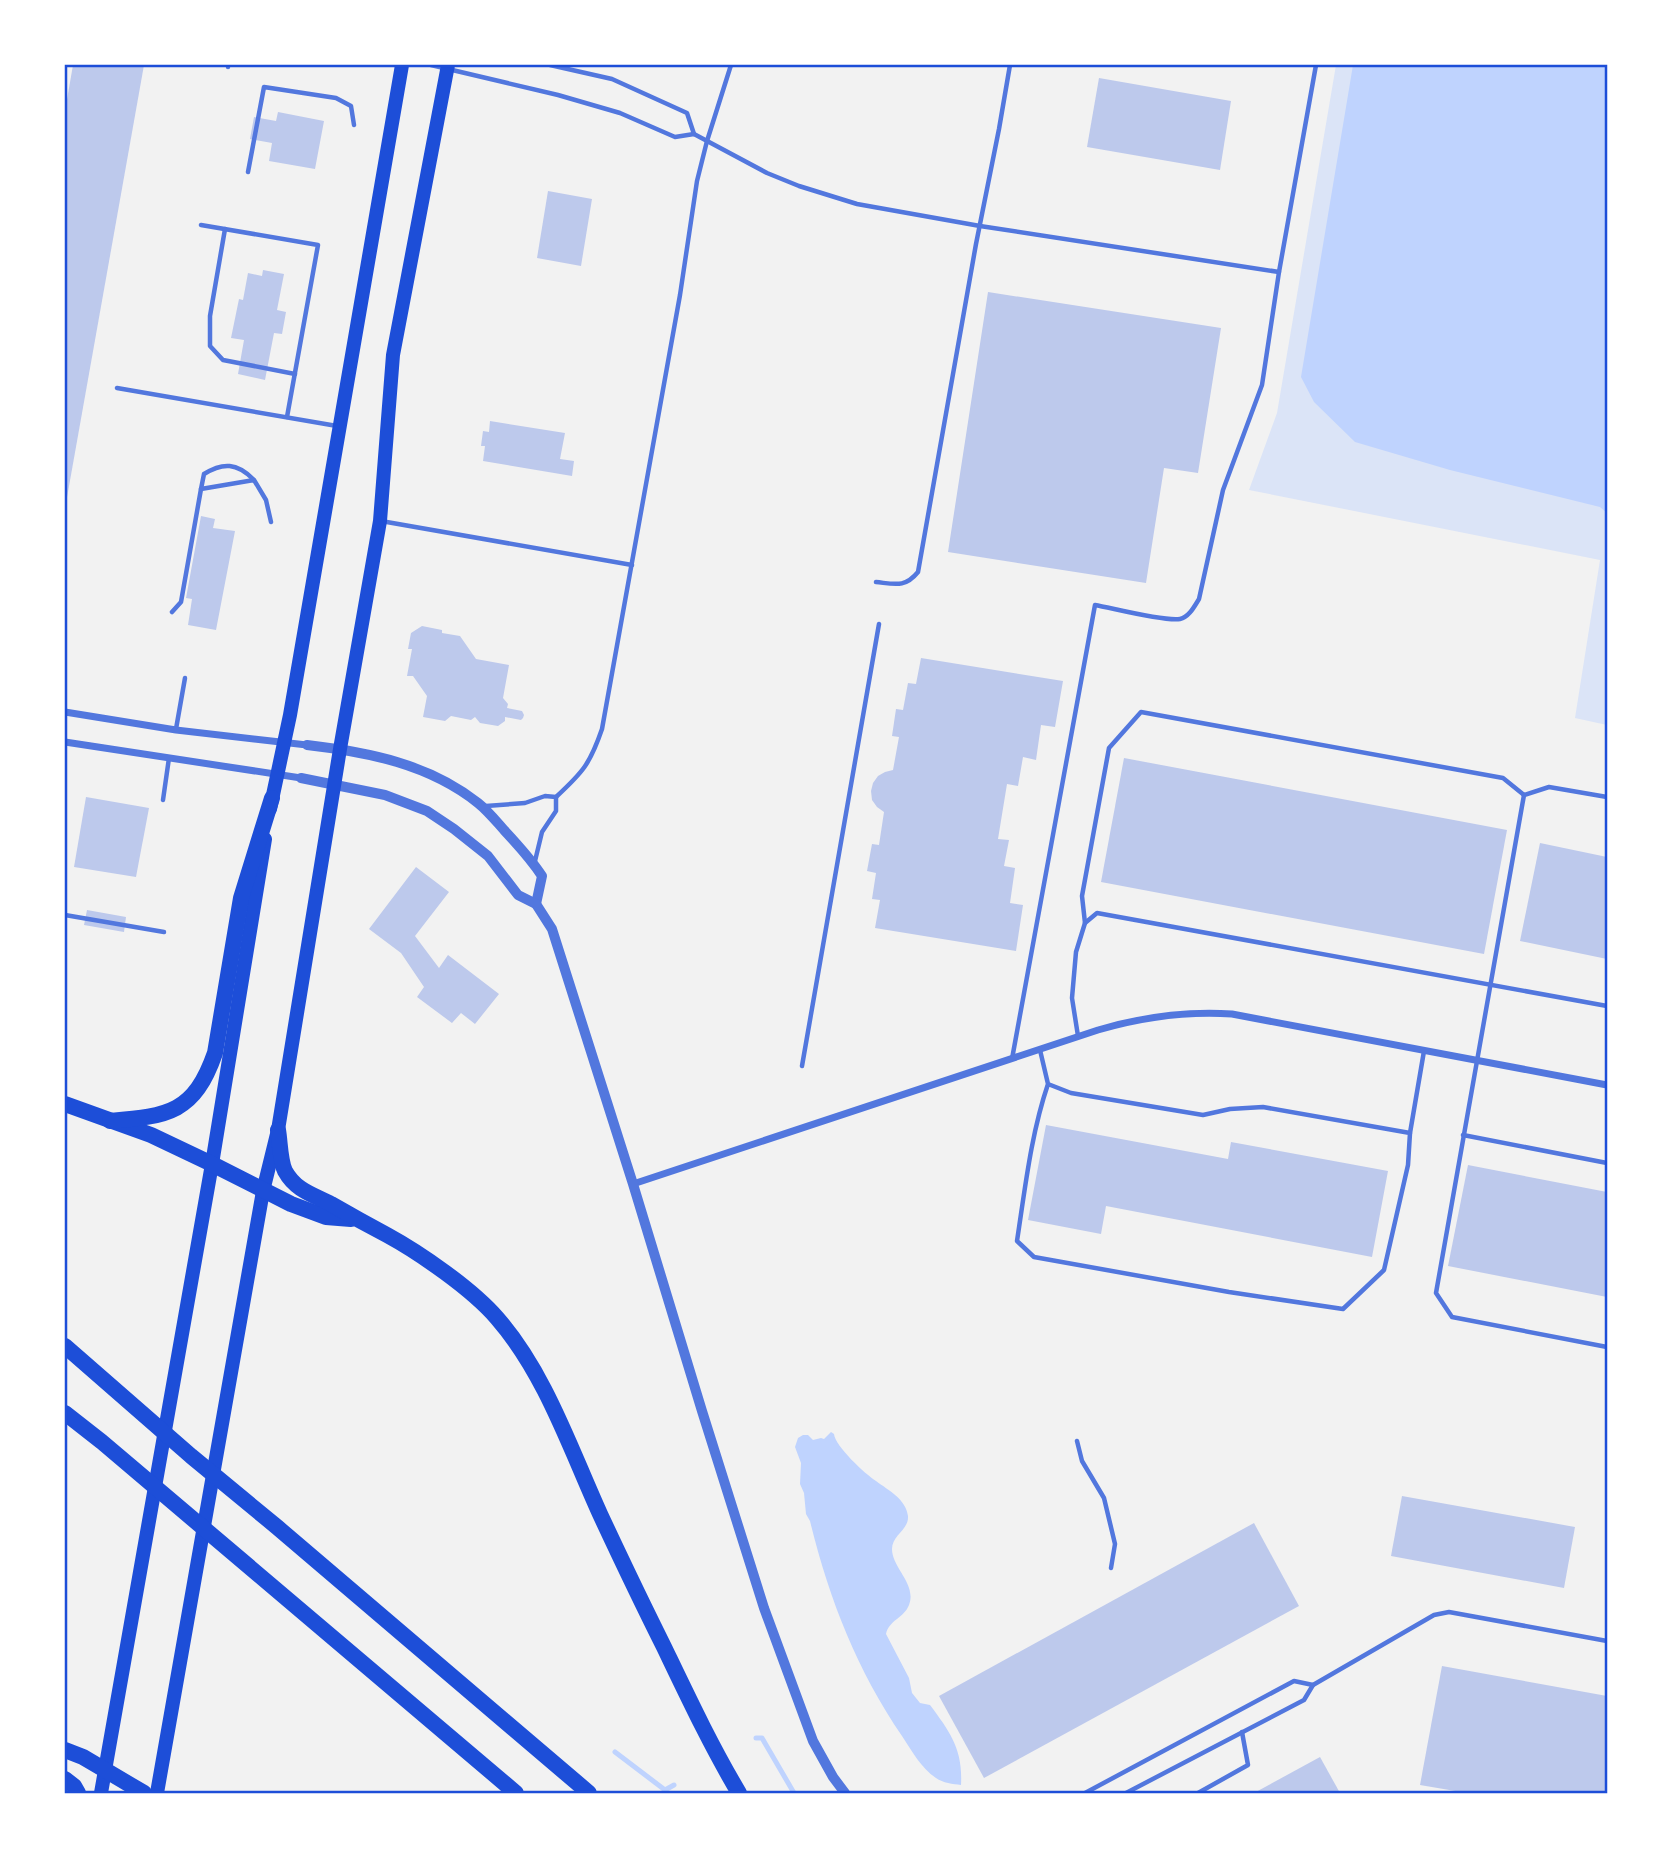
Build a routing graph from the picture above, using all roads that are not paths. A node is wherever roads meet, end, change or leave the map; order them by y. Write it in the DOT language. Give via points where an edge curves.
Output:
graph roads {
  1 [pos="402,65"];
  2 [pos="431,65"];
  3 [pos="551,65"];
  4 [pos="731,65"];
  5 [pos="1010,65"];
  6 [pos="1316,65"];
  7 [pos="448,67"];
  8 [pos="354,125"];
  9 [pos="694,134"];
  10 [pos="707,141"];
  11 [pos="248,172"];
  12 [pos="201,225"];
  13 [pos="980,226"];
  14 [pos="225,229"];
  15 [pos="1279,272"];
  16 [pos="295,374"];
  17 [pos="117,388"];
  18 [pos="287,417"];
  19 [pos="339,427"];
  20 [pos="254,480"];
  21 [pos="201,489"];
  22 [pos="380,521"];
  23 [pos="271,522"];
  24 [pos="632,565"];
  25 [pos="876,582"];
  26 [pos="172,612"];
  27 [pos="879,624"];
  28 [pos="185,678"];
  29 [pos="65,712"];
  30 [pos="176,730"];
  31 [pos="65,742"];
  32 [pos="284,743"];
  33 [pos="307,746"];
  34 [pos="340,749"];
  35 [pos="169,758"];
  36 [pos="277,774"];
  37 [pos="301,778"];
  38 [pos="334,784"];
  39 [pos="1524,795"];
  40 [pos="555,797"];
  41 [pos="1607,797"];
  42 [pos="272,798"];
  43 [pos="163,800"];
  44 [pos="482,806"];
  45 [pos="534,864"];
  46 [pos="536,904"];
  47 [pos="65,915"];
  48 [pos="1085,923"];
  49 [pos="164,932"];
  50 [pos="1491,985"];
  51 [pos="1607,1006"];
  52 [pos="1078,1037"];
  53 [pos="1040,1050"];
  54 [pos="1424,1051"];
  55 [pos="1012,1059"];
  56 [pos="1476,1060"];
  57 [pos="802,1066"];
  58 [pos="1048,1084"];
  59 [pos="1607,1085"];
  60 [pos="65,1104"];
  61 [pos="110,1121"];
  62 [pos="278,1129"];
  63 [pos="1410,1133"];
  64 [pos="1463,1135"];
  65 [pos="1607,1163"];
  66 [pos="212,1164"];
  67 [pos="633,1184"];
  68 [pos="263,1191"];
  69 [pos="356,1220"];
  70 [pos="65,1346"];
  71 [pos="1607,1347"];
  72 [pos="65,1413"];
  73 [pos="1077,1441"];
  74 [pos="1111,1568"];
  75 [pos="1607,1641"];
  76 [pos="1312,1685"];
  77 [pos="1242,1732"];
  78 [pos="65,1750"];
  79 [pos="105,1770"];
  80 [pos="65,1779"];
  81 [pos="78,1793"];
  82 [pos="101,1793"];
  83 [pos="144,1793"];
  84 [pos="157,1793"];
  85 [pos="516,1793"];
  86 [pos="589,1793"];
  87 [pos="739,1793"];
  88 [pos="845,1793"];
  89 [pos="1085,1793"];
  90 [pos="1126,1793"];
  91 [pos="1198,1793"];
  1 -- 19 [label="main road"];
  2 -- 7 [label="lane"];
  3 -- 9 [label="lane" via="612,79 687,113"];
  4 -- 10 [label="lane"];
  5 -- 13 [label="lane"];
  6 -- 15 [label="lane"];
  7 -- 9 [label="lane" via="620,113 675,136"];
  7 -- 22 [label="main road" via="393,355"];
  8 -- 11 [label="lane" via="351,106 336,98 264,87"];
  9 -- 10 [label="lane"];
  10 -- 13 [label="lane" via="767,173 836,198"];
  10 -- 24 [label="lane"];
  12 -- 14 [label="lane"];
  13 -- 15 [label="lane"];
  13 -- 25 [label="lane" via="918,572 899,585"];
  14 -- 16 [label="lane" via="210,316 210,346 223,360"];
  14 -- 16 [label="lane" via="318,245"];
  15 -- 55 [label="lane" via="1262,385 1223,490 1199,599 1181,619 1095,605"];
  16 -- 18 [label="lane"];
  17 -- 18 [label="lane"];
  18 -- 19 [label="lane"];
  19 -- 32 [label="main road"];
  20 -- 21 [label="lane"];
  20 -- 21 [label="lane" via="242,468 218,465 204,474"];
  20 -- 23 [label="lane" via="266,500"];
  21 -- 26 [label="lane" via="181,602"];
  22 -- 24 [label="lane"];
  22 -- 34 [label="main road"];
  24 -- 40 [label="lane" via="602,729 584,770"];
  27 -- 57 [label="lane"];
  28 -- 30 [label="lane"];
  29 -- 30 [label="street"];
  30 -- 32 [label="street"];
  31 -- 35 [label="street"];
  32 -- 33 [label="street"];
  32 -- 36 [label="main road"];
  33 -- 34 [label="street"];
  34 -- 38 [label="main road"];
  34 -- 44 [label="street" via="407,764"];
  35 -- 36 [label="street"];
  35 -- 43 [label="lane"];
  36 -- 37 [label="street"];
  36 -- 42 [label="main road"];
  37 -- 38 [label="street"];
  38 -- 46 [label="street" via="385,795 427,811 483,851 518,895"];
  38 -- 62 [label="main road"];
  39 -- 41 [label="lane" via="1549,787"];
  39 -- 48 [label="lane" via="1503,778 1141,712 1110,748 1082,896"];
  39 -- 50 [label="lane"];
  40 -- 44 [label="lane"];
  40 -- 45 [label="lane" via="556,811 542,832"];
  42 -- 61 [label="highway" via="241,898 209,1072 190,1100 171,1111"];
  42 -- 66 [label="main road"];
  44 -- 45 [label="street"];
  45 -- 46 [label="street" via="542,876"];
  46 -- 67 [label="street" via="561,954"];
  47 -- 49 [label="lane"];
  48 -- 50 [label="lane" via="1097,913"];
  48 -- 52 [label="lane" via="1076,952 1072,998"];
  50 -- 51 [label="lane"];
  50 -- 56 [label="lane"];
  52 -- 53 [label="street"];
  52 -- 54 [label="street" via="1139,1020 1215,1013"];
  53 -- 55 [label="street"];
  53 -- 58 [label="lane"];
  54 -- 56 [label="street"];
  54 -- 63 [label="lane"];
  55 -- 67 [label="street"];
  56 -- 59 [label="street"];
  56 -- 64 [label="lane"];
  58 -- 63 [label="lane" via="1071,1093 1203,1115 1263,1107"];
  58 -- 63 [label="lane" via="1017,1241 1034,1257 1343,1309 1384,1270 1408,1165"];
  60 -- 61 [label="highway"];
  61 -- 66 [label="highway"];
  62 -- 68 [label="main road"];
  62 -- 69 [label="highway" via="285,1170 295,1184"];
  64 -- 65 [label="lane"];
  64 -- 71 [label="lane" via="1436,1293 1452,1317"];
  66 -- 68 [label="highway"];
  66 -- 79 [label="main road"];
  67 -- 88 [label="street" via="764,1608 813,1741"];
  68 -- 69 [label="highway" via="326,1217"];
  68 -- 84 [label="main road"];
  69 -- 87 [label="highway" via="389,1236 465,1288 520,1348 551,1402 679,1679"];
  70 -- 86 [label="highway"];
  72 -- 85 [label="highway"];
  73 -- 74 [label="lane" via="1082,1461 1104,1498 1115,1544"];
  75 -- 76 [label="lane" via="1449,1612 1434,1615"];
  76 -- 77 [label="lane" via="1304,1700"];
  76 -- 89 [label="lane" via="1294,1681"];
  77 -- 90 [label="lane"];
  77 -- 91 [label="lane" via="1248,1765"];
  78 -- 79 [label="highway"];
  79 -- 82 [label="main road"];
  79 -- 83 [label="highway"];
  80 -- 81 [label="highway"];
}
